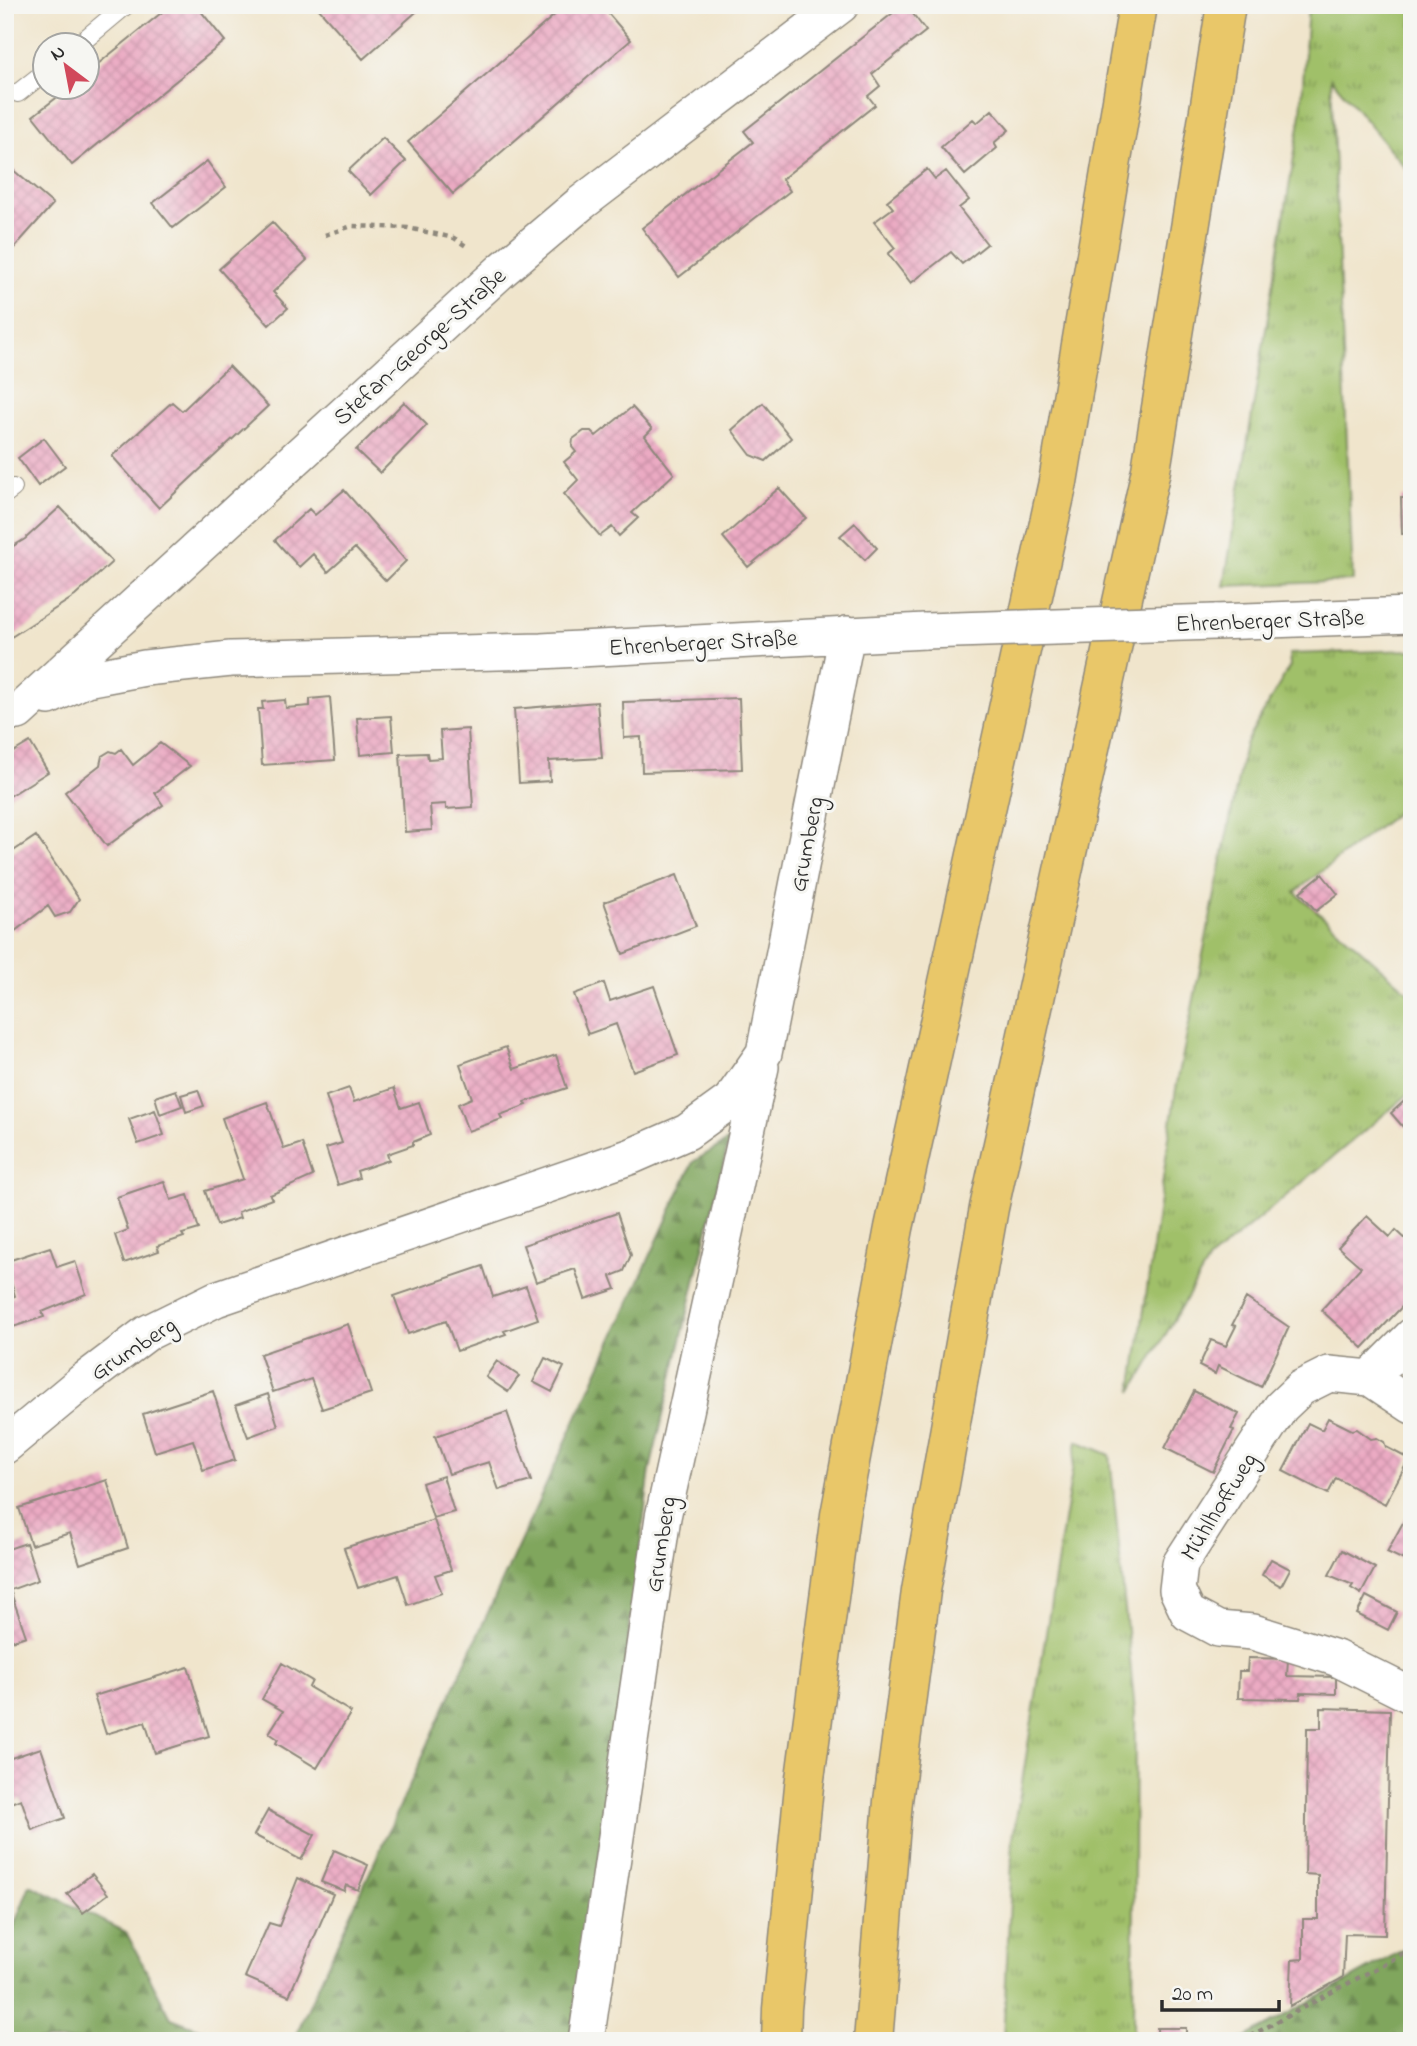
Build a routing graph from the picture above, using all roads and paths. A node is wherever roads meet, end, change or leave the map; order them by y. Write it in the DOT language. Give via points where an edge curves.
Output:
graph roads {
  1 [pos="126,5"];
  2 [pos="841,5"];
  3 [pos="1138,5"];
  4 [pos="1226,5"];
  5 [pos="94,32"];
  6 [pos="32,82"];
  7 [pos="19,93"];
  8 [pos="325,235"];
  9 [pos="502,270"];
  10 [pos="1412,615"];
  11 [pos="848,634"];
  12 [pos="12,715"];
  13 [pos="764,1053"];
  14 [pos="1412,1336"];
  15 [pos="1370,1378"];
  16 [pos="1412,1406"];
  17 [pos="5,1446"];
  18 [pos="1412,1696"];
  19 [pos="1412,1949"];
  20 [pos="586,2041"];
  21 [pos="781,2041"];
  22 [pos="873,2041"];
  23 [pos="1241,2041"];
  1 -- 5 [label="lane"];
  2 -- 9 [label="street, Stefan-George-Straße" via="580,204"];
  3 -- 21 [label="highway" via="1058,482 894,1228 840,1515 804,1786"];
  4 -- 22 [label="highway" via="1151,470 989,1208 921,1591 893,1801"];
  6 -- 7 [label="lane"];
  8 -- 9 [label="path" via="352,226 408,228 454,238"];
  9 -- 12 [label="street, Stefan-George-Straße"];
  10 -- 11 [label="street, Ehrenberger Straße, bridge"];
  11 -- 12 [label="street, Ehrenberger Straße" via="541,651 231,659 86,679"];
  11 -- 13 [label="street, Grumberg"];
  13 -- 17 [label="street, Grumberg" via="730,1101 687,1132 632,1156 216,1299 147,1333"];
  13 -- 20 [label="street, Grumberg" via="663,1517"];
  14 -- 15 [label="street"];
  15 -- 16 [label="street"];
  15 -- 18 [label="street, Mühlhoffweg" via="1329,1374 1301,1388 1281,1408 1180,1564 1177,1590 1188,1613 1217,1629 1253,1632 1336,1658"];
  19 -- 23 [label="path"];
}
